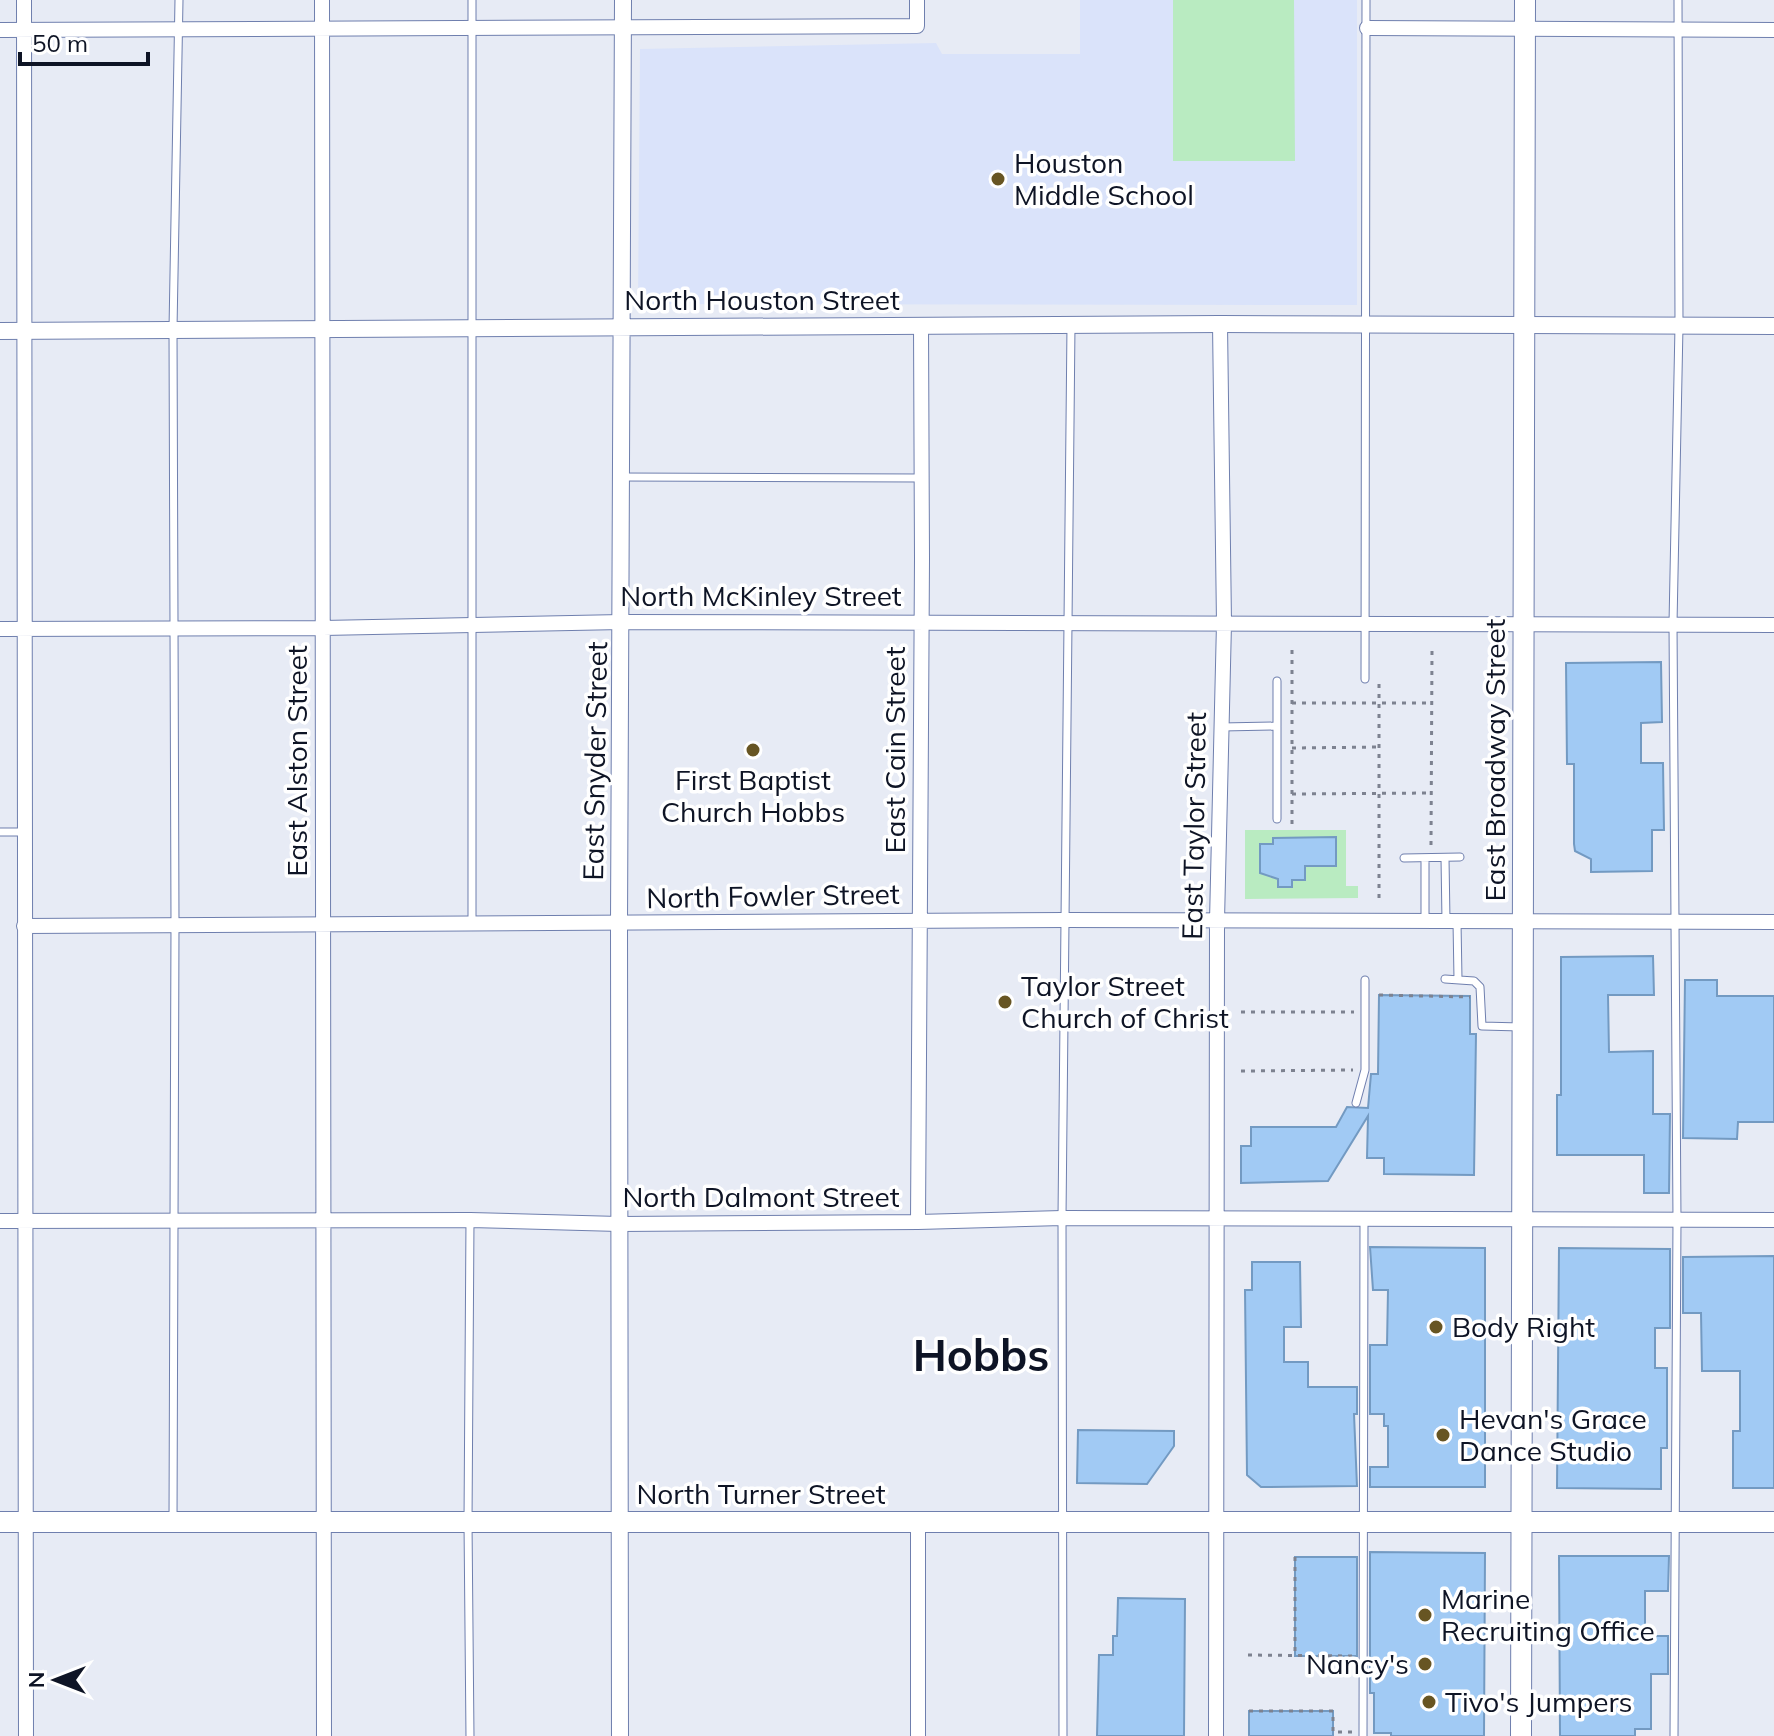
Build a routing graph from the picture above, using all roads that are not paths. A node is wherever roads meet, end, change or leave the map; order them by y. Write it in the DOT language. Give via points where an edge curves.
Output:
graph roads {
  1 [pos="24,0"];
  2 [pos="179,0"];
  3 [pos="322,0"];
  4 [pos="472,0"];
  5 [pos="623,0"];
  6 [pos="917,0"];
  7 [pos="1366,0"];
  8 [pos="1525,0"];
  9 [pos="1678,0"];
  10 [pos="623,27"];
  11 [pos="472,28"];
  12 [pos="1367,28"];
  13 [pos="179,29"];
  14 [pos="322,29"];
  15 [pos="1524,29"];
  16 [pos="1677,29"];
  17 [pos="0,30"];
  18 [pos="24,30"];
  19 [pos="1774,30"];
  20 [pos="1220,324"];
  21 [pos="1071,325"];
  22 [pos="621,326"];
  23 [pos="921,326"];
  24 [pos="1364,326"];
  25 [pos="1524,326"];
  26 [pos="1679,326"];
  27 [pos="1774,326"];
  28 [pos="472,327"];
  29 [pos="321,328"];
  30 [pos="173,329"];
  31 [pos="24,330"];
  32 [pos="0,331"];
  33 [pos="621,477"];
  34 [pos="922,478"];
  35 [pos="622,622"];
  36 [pos="922,622"];
  37 [pos="1067,622"];
  38 [pos="1224,623"];
  39 [pos="1364,623"];
  40 [pos="1523,624"];
  41 [pos="1673,624"];
  42 [pos="1774,625"];
  43 [pos="471,626"];
  44 [pos="175,627"];
  45 [pos="323,628"];
  46 [pos="0,629"];
  47 [pos="25,629"];
  48 [pos="1365,679"];
  49 [pos="1277,681"];
  50 [pos="1277,726"];
  51 [pos="1222,727"];
  52 [pos="1277,819"];
  53 [pos="0,832"];
  54 [pos="24,832"];
  55 [pos="1460,857"];
  56 [pos="1404,858"];
  57 [pos="1425,858"];
  58 [pos="1445,858"];
  59 [pos="1065,920"];
  60 [pos="920,921"];
  61 [pos="1217,921"];
  62 [pos="1425,921"];
  63 [pos="1451,921"];
  64 [pos="1524,921"];
  65 [pos="1675,922"];
  66 [pos="1774,922"];
  67 [pos="175,924"];
  68 [pos="323,924"];
  69 [pos="472,924"];
  70 [pos="619,924"];
  71 [pos="24,926"];
  72 [pos="1445,979"];
  73 [pos="1458,979"];
  74 [pos="1365,980"];
  75 [pos="1523,1027"];
  76 [pos="1356,1103"];
  77 [pos="1062,1218"];
  78 [pos="1217,1218"];
  79 [pos="1364,1219"];
  80 [pos="470,1220"];
  81 [pos="1522,1220"];
  82 [pos="1677,1220"];
  83 [pos="1774,1220"];
  84 [pos="0,1221"];
  85 [pos="24,1221"];
  86 [pos="173,1221"];
  87 [pos="324,1222"];
  88 [pos="918,1222"];
  89 [pos="619,1224"];
  90 [pos="918,1521"];
  91 [pos="1063,1521"];
  92 [pos="1217,1521"];
  93 [pos="1362,1521"];
  94 [pos="1522,1521"];
  95 [pos="1675,1521"];
  96 [pos="0,1522"];
  97 [pos="26,1522"];
  98 [pos="173,1522"];
  99 [pos="324,1522"];
  100 [pos="468,1522"];
  101 [pos="620,1522"];
  102 [pos="1774,1522"];
  103 [pos="1360,1734"];
  104 [pos="26,1736"];
  105 [pos="324,1736"];
  106 [pos="470,1736"];
  107 [pos="620,1736"];
  108 [pos="918,1736"];
  109 [pos="1063,1736"];
  110 [pos="1216,1736"];
  111 [pos="1521,1736"];
  112 [pos="1674,1736"];
  1 -- 18 [label="street"];
  2 -- 13 [label="lane"];
  3 -- 14 [label="street, East Alston Street"];
  4 -- 11 [label="lane"];
  5 -- 10 [label="street, East Snyder Street"];
  6 -- 10 [label="street" via="917,26"];
  7 -- 12 [label="lane"];
  8 -- 15 [label="main road, East Broadway Street"];
  9 -- 16 [label="lane"];
  10 -- 11 [label="street"];
  10 -- 22 [label="street, East Snyder Street"];
  11 -- 14 [label="street"];
  11 -- 28 [label="lane"];
  12 -- 15 [label="street"];
  12 -- 24 [label="lane"];
  13 -- 14 [label="street"];
  13 -- 18 [label="street"];
  13 -- 30 [label="lane"];
  14 -- 29 [label="street, East Alston Street"];
  15 -- 16 [label="street"];
  15 -- 25 [label="main road, East Broadway Street"];
  16 -- 19 [label="street"];
  16 -- 26 [label="lane"];
  17 -- 18 [label="street"];
  18 -- 31 [label="street"];
  20 -- 21 [label="street, North Houston Street"];
  20 -- 24 [label="street, North Houston Street"];
  20 -- 38 [label="street, East Taylor Street"];
  21 -- 23 [label="street, North Houston Street"];
  21 -- 37 [label="lane"];
  22 -- 23 [label="street, North Houston Street"];
  22 -- 28 [label="street, North Houston Street"];
  22 -- 33 [label="street, East Snyder Street"];
  23 -- 34 [label="street, East Cain Street"];
  24 -- 25 [label="street, North Houston Street"];
  24 -- 39 [label="lane"];
  25 -- 26 [label="street, North Houston Street"];
  25 -- 40 [label="main road, East Broadway Street"];
  26 -- 27 [label="street, North Houston Street"];
  26 -- 41 [label="lane"];
  28 -- 29 [label="street, North Houston Street"];
  28 -- 43 [label="lane"];
  29 -- 30 [label="street, North Houston Street"];
  29 -- 45 [label="street, East Alston Street"];
  30 -- 31 [label="street, North Houston Street"];
  30 -- 44 [label="lane"];
  31 -- 32 [label="street, North Houston Street"];
  31 -- 47 [label="street"];
  33 -- 34 [label="lane"];
  33 -- 35 [label="street, East Snyder Street"];
  34 -- 36 [label="street, East Cain Street"];
  35 -- 36 [label="street, North McKinley Street"];
  35 -- 43 [label="street, North McKinley Street"];
  35 -- 70 [label="street, East Snyder Street"];
  36 -- 37 [label="street, North McKinley Street"];
  36 -- 60 [label="street, East Cain Street"];
  37 -- 38 [label="street, North McKinley Street"];
  37 -- 59 [label="lane"];
  38 -- 39 [label="street, North McKinley Street"];
  38 -- 51 [label="street, East Taylor Street"];
  39 -- 40 [label="street, North McKinley Street"];
  39 -- 48 [label="lane"];
  40 -- 41 [label="street, North McKinley Street"];
  40 -- 64 [label="main road, East Broadway Street"];
  41 -- 42 [label="street, North McKinley Street"];
  41 -- 65 [label="lane"];
  43 -- 45 [label="street, North McKinley Street"];
  43 -- 69 [label="lane"];
  44 -- 45 [label="street, North McKinley Street"];
  44 -- 47 [label="street, North McKinley Street"];
  44 -- 67 [label="lane"];
  45 -- 68 [label="street, East Alston Street"];
  46 -- 47 [label="street, North McKinley Street"];
  47 -- 54 [label="street"];
  49 -- 50 [label="lane"];
  50 -- 51 [label="lane"];
  50 -- 52 [label="lane"];
  51 -- 61 [label="street, East Taylor Street"];
  53 -- 54 [label="lane"];
  54 -- 71 [label="street"];
  55 -- 58 [label="lane"];
  56 -- 57 [label="lane"];
  57 -- 58 [label="lane"];
  57 -- 62 [label="lane"];
  58 -- 63 [label="lane"];
  59 -- 60 [label="street, North Fowler Street"];
  59 -- 61 [label="street, North Fowler Street"];
  59 -- 77 [label="lane"];
  60 -- 70 [label="street, North Fowler Street"];
  60 -- 88 [label="street, East Cain Street"];
  61 -- 62 [label="street, North Fowler Street"];
  61 -- 78 [label="street, East Taylor Street"];
  62 -- 63 [label="street, North Fowler Street"];
  63 -- 64 [label="street, North Fowler Street"];
  63 -- 73 [label="lane"];
  64 -- 65 [label="street, North Fowler Street"];
  64 -- 75 [label="main road, East Broadway Street"];
  65 -- 66 [label="street, North Fowler Street"];
  65 -- 82 [label="lane"];
  67 -- 68 [label="street, North Fowler Street"];
  67 -- 71 [label="street, North Fowler Street"];
  67 -- 86 [label="lane"];
  68 -- 69 [label="street, North Fowler Street"];
  68 -- 87 [label="street, East Alston Street"];
  69 -- 70 [label="street, North Fowler Street"];
  70 -- 89 [label="street, East Snyder Street"];
  71 -- 85 [label="street"];
  72 -- 73 [label="lane"];
  73 -- 75 [label="lane" via="1480,987 1482,1026"];
  74 -- 76 [label="lane" via="1365,1070"];
  75 -- 81 [label="main road, East Broadway Street"];
  77 -- 78 [label="street, North Dalmont Street"];
  77 -- 88 [label="street, North Dalmont Street"];
  77 -- 91 [label="lane"];
  78 -- 79 [label="street, North Dalmont Street"];
  78 -- 92 [label="street, East Taylor Street"];
  79 -- 81 [label="street, North Dalmont Street"];
  79 -- 93 [label="lane"];
  80 -- 87 [label="street, North Dalmont Street"];
  80 -- 89 [label="street, North Dalmont Street"];
  80 -- 100 [label="lane"];
  81 -- 82 [label="street, North Dalmont Street"];
  81 -- 94 [label="main road, East Broadway Street"];
  82 -- 83 [label="street, North Dalmont Street"];
  82 -- 95 [label="lane"];
  84 -- 85 [label="street, North Dalmont Street"];
  85 -- 86 [label="street, North Dalmont Street"];
  85 -- 97 [label="street"];
  86 -- 87 [label="street, North Dalmont Street"];
  86 -- 98 [label="lane"];
  87 -- 99 [label="street, East Alston Street"];
  88 -- 89 [label="street, North Dalmont Street"];
  89 -- 101 [label="street, East Snyder Street"];
  90 -- 91 [label="main road, North Turner Street"];
  90 -- 101 [label="main road, North Turner Street"];
  90 -- 108 [label="street"];
  91 -- 92 [label="main road, North Turner Street"];
  91 -- 109 [label="lane"];
  92 -- 93 [label="main road, North Turner Street"];
  92 -- 110 [label="street, East Taylor Street"];
  93 -- 94 [label="main road, North Turner Street"];
  93 -- 103 [label="lane"];
  94 -- 95 [label="main road, North Turner Street"];
  94 -- 111 [label="main road, East Broadway Street"];
  95 -- 102 [label="main road, North Turner Street"];
  95 -- 112 [label="lane"];
  96 -- 97 [label="main road, North Turner Street"];
  97 -- 98 [label="main road, North Turner Street"];
  97 -- 104 [label="street"];
  98 -- 99 [label="main road, North Turner Street"];
  99 -- 100 [label="main road, North Turner Street"];
  99 -- 105 [label="street, East Alston Street"];
  100 -- 101 [label="main road, North Turner Street"];
  100 -- 106 [label="lane"];
  101 -- 107 [label="street, East Snyder Street"];
}
